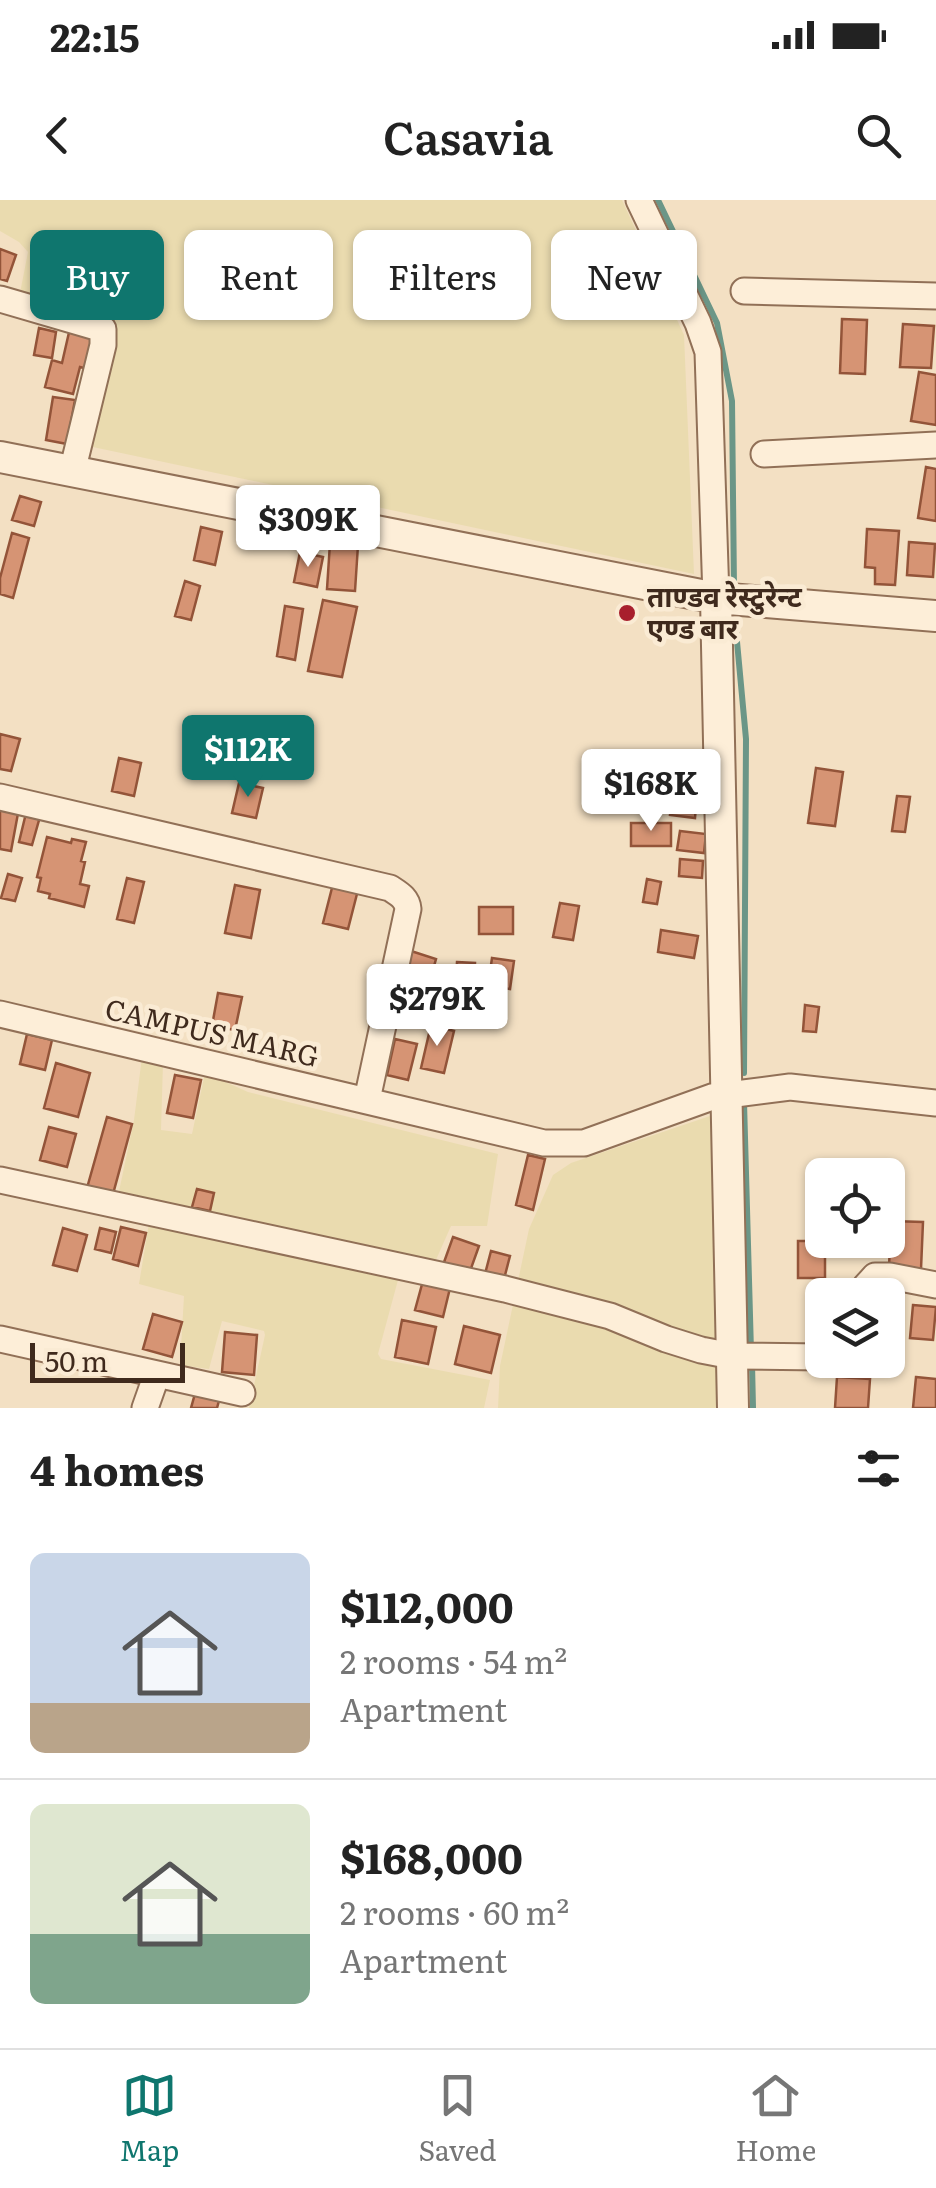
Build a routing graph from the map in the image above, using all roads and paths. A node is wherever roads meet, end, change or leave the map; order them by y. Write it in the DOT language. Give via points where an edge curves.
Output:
graph roads {
  1 [pos="639,200"];
  2 [pos="744,291"];
  3 [pos="936,296"];
  4 [pos="0,299"];
  5 [pos="936,445"];
  6 [pos="764,454"];
  7 [pos="0,457"];
  8 [pos="72,472"];
  9 [pos="716,598"];
  10 [pos="936,616"];
  11 [pos="0,797"];
  12 [pos="0,1014"];
  13 [pos="726,1095"];
  14 [pos="367,1100"];
  15 [pos="936,1102"];
  16 [pos="0,1180"];
  17 [pos="874,1278"];
  18 [pos="900,1278"];
  19 [pos="905,1279"];
  20 [pos="936,1285"];
  21 [pos="0,1339"];
  22 [pos="732,1356"];
  23 [pos="805,1357"];
  24 [pos="157,1374"];
  25 [pos="242,1393"];
  26 [pos="145,1408"];
  27 [pos="733,1408"];
  1 -- 9 [label="street" via="708,352"];
  2 -- 3 [label="street"];
  4 -- 8 [label="street" via="102,329"];
  5 -- 6 [label="street"];
  7 -- 8 [label="street"];
  8 -- 9 [label="street"];
  9 -- 10 [label="street"];
  9 -- 13 [label="street"];
  11 -- 14 [label="street" via="401,895 408,909"];
  12 -- 14 [label="street, CAMPUS MARG"];
  13 -- 14 [label="street, CAMPUS MARG" via="564,1145"];
  13 -- 15 [label="street, CAMPUS MARG" via="790,1087"];
  13 -- 22 [label="street"];
  16 -- 22 [label="street" via="505,1289"];
  17 -- 18 [label="street"];
  19 -- 20 [label="street"];
  21 -- 24 [label="street"];
  22 -- 23 [label="street"];
  22 -- 27 [label="street"];
  24 -- 25 [label="street"];
  24 -- 26 [label="street"];
}
